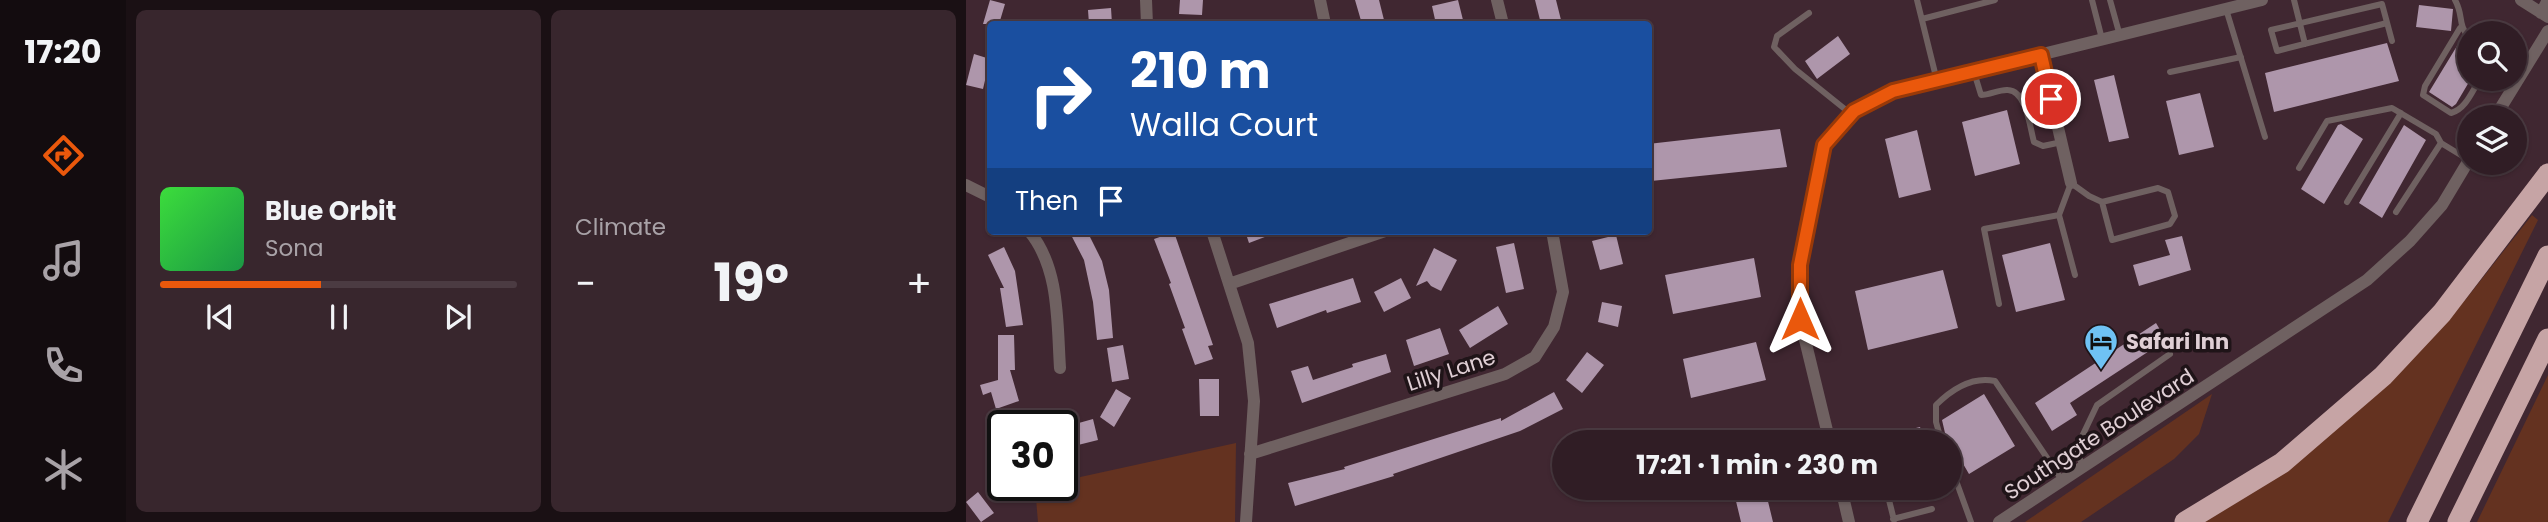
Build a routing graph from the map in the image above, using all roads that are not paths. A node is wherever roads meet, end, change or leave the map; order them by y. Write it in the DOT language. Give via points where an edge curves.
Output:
graph roads {
  1 [pos="1146,0"];
  2 [pos="1320,0"];
  3 [pos="1497,0"];
  4 [pos="1917,0"];
  5 [pos="1995,0"];
  6 [pos="2092,0"];
  7 [pos="2110,0"];
  8 [pos="2262,0"];
  9 [pos="2294,0"];
  10 [pos="2455,0"];
  11 [pos="2521,0"];
  12 [pos="2548,0"];
  13 [pos="2226,9"];
  14 [pos="1809,13"];
  15 [pos="2544,15"];
  16 [pos="1922,19"];
  17 [pos="1147,21"];
  18 [pos="1324,21"];
  19 [pos="1502,21"];
  20 [pos="2460,21"];
  21 [pos="2387,23"];
  22 [pos="2300,24"];
  23 [pos="2548,31"];
  24 [pos="2457,33"];
  25 [pos="2120,36"];
  26 [pos="2102,40"];
  27 [pos="2392,41"];
  28 [pos="2305,44"];
  29 [pos="2041,55"];
  30 [pos="2241,57"];
  31 [pos="2527,61"];
  32 [pos="1974,72"];
  33 [pos="2170,72"];
  34 [pos="1937,80"];
  35 [pos="2473,91"];
  36 [pos="2401,113"];
  37 [pos="1851,114"];
  38 [pos="2265,137"];
  39 [pos="2062,142"];
  40 [pos="2441,143"];
  41 [pos="2457,153"];
  42 [pos="2299,168"];
  43 [pos="2548,174"];
  44 [pos="2459,175"];
  45 [pos="2071,183"];
  46 [pos="966,185"];
  47 [pos="987,196"];
  48 [pos="2102,202"];
  49 [pos="2347,202"];
  50 [pos="2396,212"];
  51 [pos="2059,215"];
  52 [pos="1032,235"];
  53 [pos="1213,235"];
  54 [pos="1373,235"];
  55 [pos="1553,235"];
  56 [pos="2548,257"];
  57 [pos="2075,275"];
  58 [pos="1230,284"];
  59 [pos="1999,304"];
  60 [pos="2548,339"];
  61 [pos="2170,354"];
  62 [pos="1060,368"];
  63 [pos="1827,430"];
  64 [pos="1938,430"];
  65 [pos="1250,454"];
  66 [pos="2083,467"];
  67 [pos="2063,480"];
  68 [pos="1962,497"];
  69 [pos="1844,500"];
  70 [pos="1889,500"];
  71 [pos="1932,509"];
  72 [pos="1894,521"];
  73 [pos="1246,522"];
  74 [pos="1849,522"];
  75 [pos="1971,522"];
  76 [pos="1999,522"];
  77 [pos="2185,522"];
  78 [pos="2417,522"];
  79 [pos="2458,522"];
  1 -- 17 [label="street"];
  2 -- 18 [label="street"];
  3 -- 19 [label="street"];
  4 -- 16 [label="lane"];
  5 -- 16 [label="lane"];
  6 -- 26 [label="lane"];
  7 -- 25 [label="lane"];
  8 -- 13 [label="street"];
  9 -- 22 [label="lane"];
  10 -- 20 [label="lane"];
  11 -- 15 [label="street"];
  12 -- 15 [label="street"];
  13 -- 25 [label="street"];
  13 -- 30 [label="lane"];
  14 -- 37 [label="lane" via="1777,36 1774,47"];
  16 -- 34 [label="lane"];
  21 -- 22 [label="lane" via="2382,4"];
  21 -- 27 [label="lane"];
  21 -- 28 [label="lane"];
  22 -- 28 [label="lane"];
  22 -- 28 [label="lane" via="2272,30 2277,51"];
  23 -- 31 [label="street"];
  24 -- 35 [label="lane" via="2423,95 2451,113 2463,107"];
  25 -- 26 [label="street"];
  26 -- 29 [label="street"];
  29 -- 32 [label="street"];
  29 -- 39 [label="street"];
  30 -- 33 [label="lane"];
  30 -- 38 [label="lane"];
  32 -- 34 [label="street"];
  32 -- 39 [label="lane" via="1981,95 2017,93 2035,142 2043,146"];
  34 -- 37 [label="street" via="1893,91"];
  36 -- 40 [label="lane" via="2436,134"];
  36 -- 42 [label="lane" via="2392,108 2327,121"];
  36 -- 49 [label="lane"];
  37 -- 63 [label="street" via="1824,145 1800,265 1800,319"];
  39 -- 45 [label="street"];
  40 -- 41 [label="lane"];
  40 -- 50 [label="lane"];
  43 -- 77 [label="highway" via="2442,313 2383,376 2282,463"];
  44 -- 66 [label="street, Southgate Boulevard" via="2410,242 2367,280"];
  45 -- 48 [label="lane"];
  45 -- 51 [label="lane"];
  46 -- 47 [label="street"];
  48 -- 48 [label="lane" via="2112,240 2170,224 2175,216 2168,192 2158,188"];
  51 -- 57 [label="lane"];
  51 -- 59 [label="lane" via="1984,229"];
  52 -- 62 [label="street" via="1055,290"];
  53 -- 58 [label="street"];
  54 -- 58 [label="street"];
  55 -- 65 [label="street, Lilly Lane" via="1563,292 1554,327 1535,357 1505,374"];
  56 -- 78 [label="highway"];
  58 -- 65 [label="street" via="1248,343 1254,401"];
  60 -- 79 [label="highway"];
  61 -- 66 [label="lane" via="2097,405 2076,449"];
  64 -- 67 [label="lane" via="1937,405 1946,396 1982,378 1995,381"];
  65 -- 73 [label="street"];
  66 -- 67 [label="street, Southgate Boulevard"];
  67 -- 76 [label="street, Southgate Boulevard"];
  68 -- 75 [label="lane"];
  69 -- 74 [label="street"];
  70 -- 72 [label="lane"];
  71 -- 72 [label="lane"];
}
